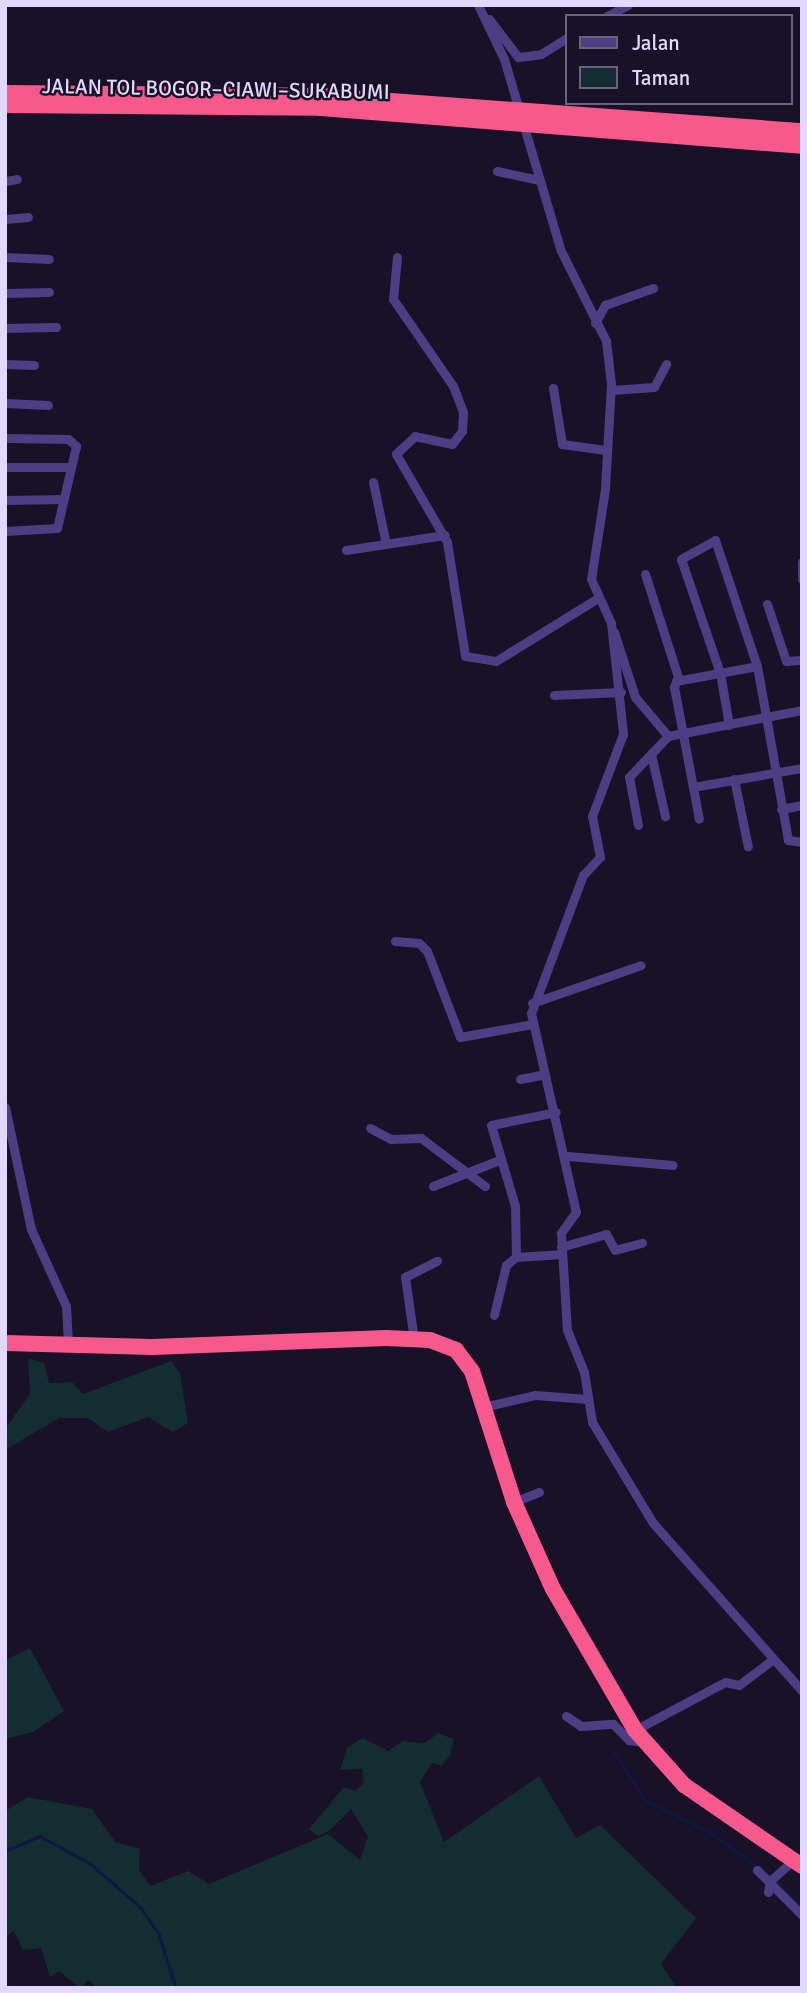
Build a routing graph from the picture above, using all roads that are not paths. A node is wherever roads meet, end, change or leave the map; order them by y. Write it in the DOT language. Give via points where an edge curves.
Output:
graph roads {
  1 [pos="478,5"];
  2 [pos="628,5"];
  3 [pos="611,14"];
  4 [pos="485,15"];
  5 [pos="566,39"];
  6 [pos="5,93"];
  7 [pos="5,105"];
  8 [pos="802,131"];
  9 [pos="802,146"];
  10 [pos="497,171"];
  11 [pos="17,180"];
  12 [pos="539,180"];
  13 [pos="5,181"];
  14 [pos="28,217"];
  15 [pos="5,219"];
  16 [pos="5,257"];
  17 [pos="397,257"];
  18 [pos="49,259"];
  19 [pos="653,288"];
  20 [pos="49,292"];
  21 [pos="5,293"];
  22 [pos="595,323"];
  23 [pos="56,327"];
  24 [pos="5,328"];
  25 [pos="5,364"];
  26 [pos="666,364"];
  27 [pos="34,365"];
  28 [pos="553,388"];
  29 [pos="611,390"];
  30 [pos="5,403"];
  31 [pos="48,405"];
  32 [pos="5,438"];
  33 [pos="606,450"];
  34 [pos="5,467"];
  35 [pos="71,467"];
  36 [pos="373,482"];
  37 [pos="64,499"];
  38 [pos="5,500"];
  39 [pos="5,531"];
  40 [pos="445,536"];
  41 [pos="386,544"];
  42 [pos="346,550"];
  43 [pos="802,562"];
  44 [pos="645,573"];
  45 [pos="802,579"];
  46 [pos="598,598"];
  47 [pos="768,604"];
  48 [pos="611,623"];
  49 [pos="802,660"];
  50 [pos="757,666"];
  51 [pos="720,673"];
  52 [pos="676,681"];
  53 [pos="621,692"];
  54 [pos="554,695"];
  55 [pos="802,710"];
  56 [pos="764,716"];
  57 [pos="729,725"];
  58 [pos="682,735"];
  59 [pos="668,736"];
  60 [pos="652,754"];
  61 [pos="802,768"];
  62 [pos="775,772"];
  63 [pos="734,779"];
  64 [pos="693,787"];
  65 [pos="802,805"];
  66 [pos="781,809"];
  67 [pos="665,816"];
  68 [pos="699,819"];
  69 [pos="638,825"];
  70 [pos="802,842"];
  71 [pos="748,847"];
  72 [pos="395,941"];
  73 [pos="641,965"];
  74 [pos="532,1003"];
  75 [pos="533,1024"];
  76 [pos="545,1074"];
  77 [pos="520,1079"];
  78 [pos="5,1107"];
  79 [pos="556,1112"];
  80 [pos="370,1128"];
  81 [pos="568,1156"];
  82 [pos="499,1160"];
  83 [pos="673,1166"];
  84 [pos="471,1170"];
  85 [pos="433,1186"];
  86 [pos="485,1186"];
  87 [pos="642,1243"];
  88 [pos="562,1250"];
  89 [pos="516,1257"];
  90 [pos="437,1261"];
  91 [pos="494,1315"];
  92 [pos="414,1340"];
  93 [pos="5,1343"];
  94 [pos="68,1344"];
  95 [pos="589,1399"];
  96 [pos="483,1407"];
  97 [pos="539,1492"];
  98 [pos="514,1502"];
  99 [pos="772,1660"];
  100 [pos="802,1691"];
  101 [pos="566,1716"];
  102 [pos="639,1736"];
  103 [pos="797,1863"];
  104 [pos="757,1870"];
  105 [pos="773,1878"];
  106 [pos="768,1892"];
  107 [pos="802,1915"];
  1 -- 4 [label="street"];
  2 -- 3 [label="street"];
  4 -- 5 [label="street" via="518,57 541,54"];
  4 -- 12 [label="street" via="504,59"];
  6 -- 8 [label="highway, JALAN TOL BOGOR–CIAWI–SUKABUMI" via="323,96"];
  7 -- 9 [label="highway, JALAN TOL BOGOR–CIAWI–SUKABUMI" via="321,108"];
  10 -- 12 [label="street"];
  11 -- 13 [label="street"];
  12 -- 22 [label="street" via="561,251"];
  14 -- 15 [label="street"];
  16 -- 18 [label="street"];
  17 -- 40 [label="street" via="393,299 453,386 463,412 462,430 452,444 415,436 397,449 411,485"];
  19 -- 22 [label="street" via="605,305"];
  20 -- 21 [label="street"];
  22 -- 29 [label="street" via="607,346"];
  23 -- 24 [label="street"];
  25 -- 27 [label="street"];
  26 -- 29 [label="street" via="654,387"];
  28 -- 33 [label="street" via="562,444"];
  29 -- 33 [label="street"];
  30 -- 31 [label="street"];
  32 -- 35 [label="street" via="72,439"];
  33 -- 46 [label="street" via="591,572"];
  34 -- 35 [label="street"];
  35 -- 37 [label="street"];
  36 -- 41 [label="street"];
  37 -- 38 [label="street"];
  37 -- 39 [label="street" via="53,531"];
  40 -- 41 [label="street"];
  40 -- 46 [label="street" via="459,637 469,659 496,661"];
  41 -- 42 [label="street"];
  43 -- 45 [label="street"];
  44 -- 52 [label="street"];
  46 -- 48 [label="street"];
  47 -- 49 [label="street" via="786,661"];
  48 -- 53 [label="street"];
  48 -- 59 [label="street" via="635,697"];
  50 -- 51 [label="street"];
  50 -- 51 [label="street" via="715,540 681,559"];
  50 -- 56 [label="street"];
  51 -- 52 [label="street"];
  51 -- 57 [label="street"];
  52 -- 58 [label="street"];
  53 -- 54 [label="street"];
  53 -- 74 [label="street" via="623,734 592,816 600,857 583,875"];
  55 -- 56 [label="street"];
  56 -- 57 [label="street"];
  56 -- 62 [label="street"];
  57 -- 58 [label="street"];
  58 -- 59 [label="street"];
  58 -- 64 [label="street"];
  59 -- 60 [label="street"];
  60 -- 67 [label="street"];
  60 -- 69 [label="street" via="629,778"];
  61 -- 62 [label="street"];
  62 -- 63 [label="street"];
  62 -- 66 [label="street"];
  63 -- 64 [label="street"];
  63 -- 71 [label="street"];
  64 -- 68 [label="street"];
  65 -- 66 [label="street"];
  66 -- 70 [label="street" via="788,840"];
  72 -- 75 [label="street" via="419,943 427,951 460,1037"];
  73 -- 74 [label="street"];
  74 -- 75 [label="street"];
  75 -- 76 [label="street"];
  76 -- 77 [label="street"];
  76 -- 79 [label="street"];
  78 -- 94 [label="street" via="31,1229 66,1306"];
  79 -- 81 [label="street"];
  79 -- 82 [label="street" via="491,1125"];
  80 -- 84 [label="street" via="391,1139 421,1138"];
  81 -- 83 [label="street"];
  81 -- 88 [label="street" via="576,1212 561,1233"];
  82 -- 84 [label="street"];
  82 -- 89 [label="street" via="515,1206"];
  84 -- 85 [label="street"];
  84 -- 86 [label="street"];
  87 -- 88 [label="street" via="615,1250 606,1234"];
  88 -- 89 [label="street"];
  88 -- 95 [label="street" via="568,1331"];
  89 -- 91 [label="street" via="506,1265"];
  90 -- 92 [label="street" via="405,1277"];
  92 -- 94 [label="highway"];
  92 -- 96 [label="highway" via="439,1342 464,1357"];
  93 -- 94 [label="highway"];
  95 -- 96 [label="street" via="536,1395"];
  95 -- 99 [label="street" via="592,1422 653,1523"];
  96 -- 98 [label="highway"];
  97 -- 98 [label="street"];
  98 -- 102 [label="highway" via="568,1620"];
  99 -- 100 [label="street"];
  99 -- 102 [label="street" via="739,1685 724,1682"];
  101 -- 102 [label="street" via="581,1726 613,1724 629,1740"];
  102 -- 103 [label="highway" via="684,1785"];
  103 -- 105 [label="street"];
  104 -- 105 [label="street"];
  105 -- 106 [label="street"];
  105 -- 107 [label="street"];
}
